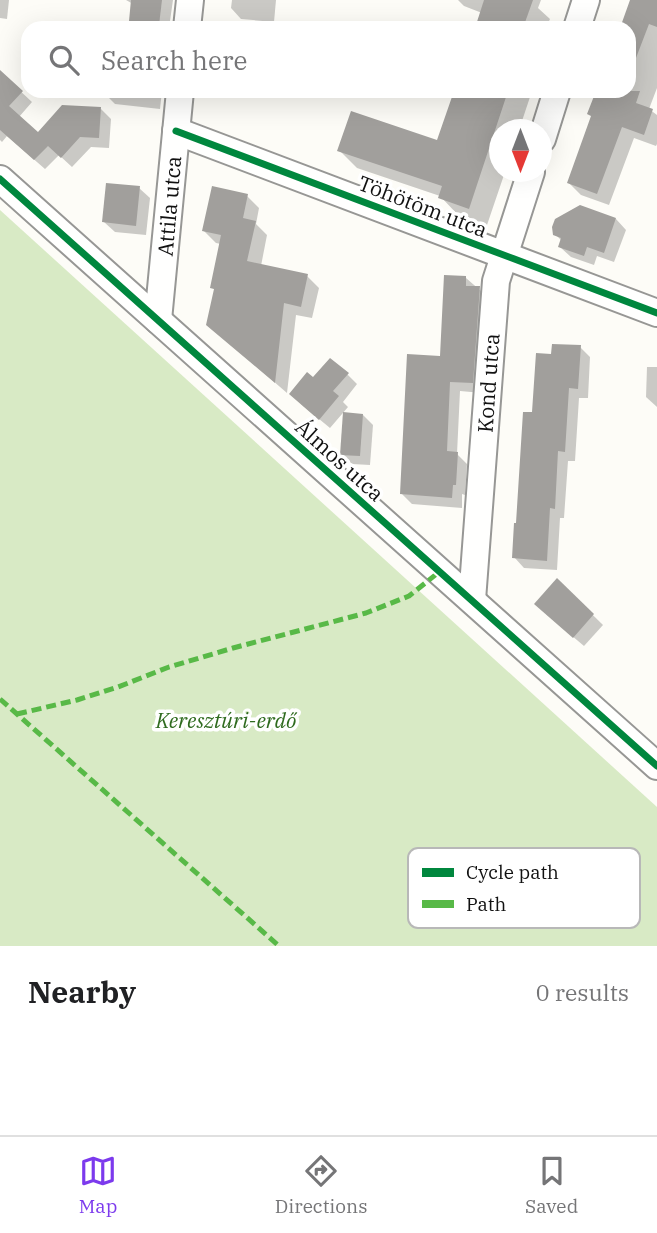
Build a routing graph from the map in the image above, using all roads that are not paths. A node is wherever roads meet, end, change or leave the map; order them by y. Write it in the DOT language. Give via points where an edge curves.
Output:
graph roads {
  1 [pos="190,0"];
  2 [pos="586,0"];
  3 [pos="188,21"];
  4 [pos="579,21"];
  5 [pos="179,98"];
  6 [pos="555,98"];
  7 [pos="548,119"];
  8 [pos="176,131"];
  9 [pos="0,179"];
  10 [pos="528,182"];
  11 [pos="504,255"];
  12 [pos="657,313"];
  13 [pos="158,320"];
  14 [pos="472,600"];
  15 [pos="657,766"];
  1 -- 3 [label="street"];
  2 -- 4 [label="street"];
  5 -- 8 [label="street, Attila utca"];
  6 -- 7 [label="street"];
  8 -- 11 [label="street, Töhötöm utca"];
  8 -- 13 [label="street, Attila utca"];
  9 -- 13 [label="street, Álmos utca"];
  10 -- 11 [label="street, Kond utca"];
  11 -- 12 [label="street, Töhötöm utca"];
  11 -- 14 [label="street, Kond utca" via="496,281"];
  13 -- 14 [label="street, Álmos utca"];
  14 -- 15 [label="street, Álmos utca"];
}
